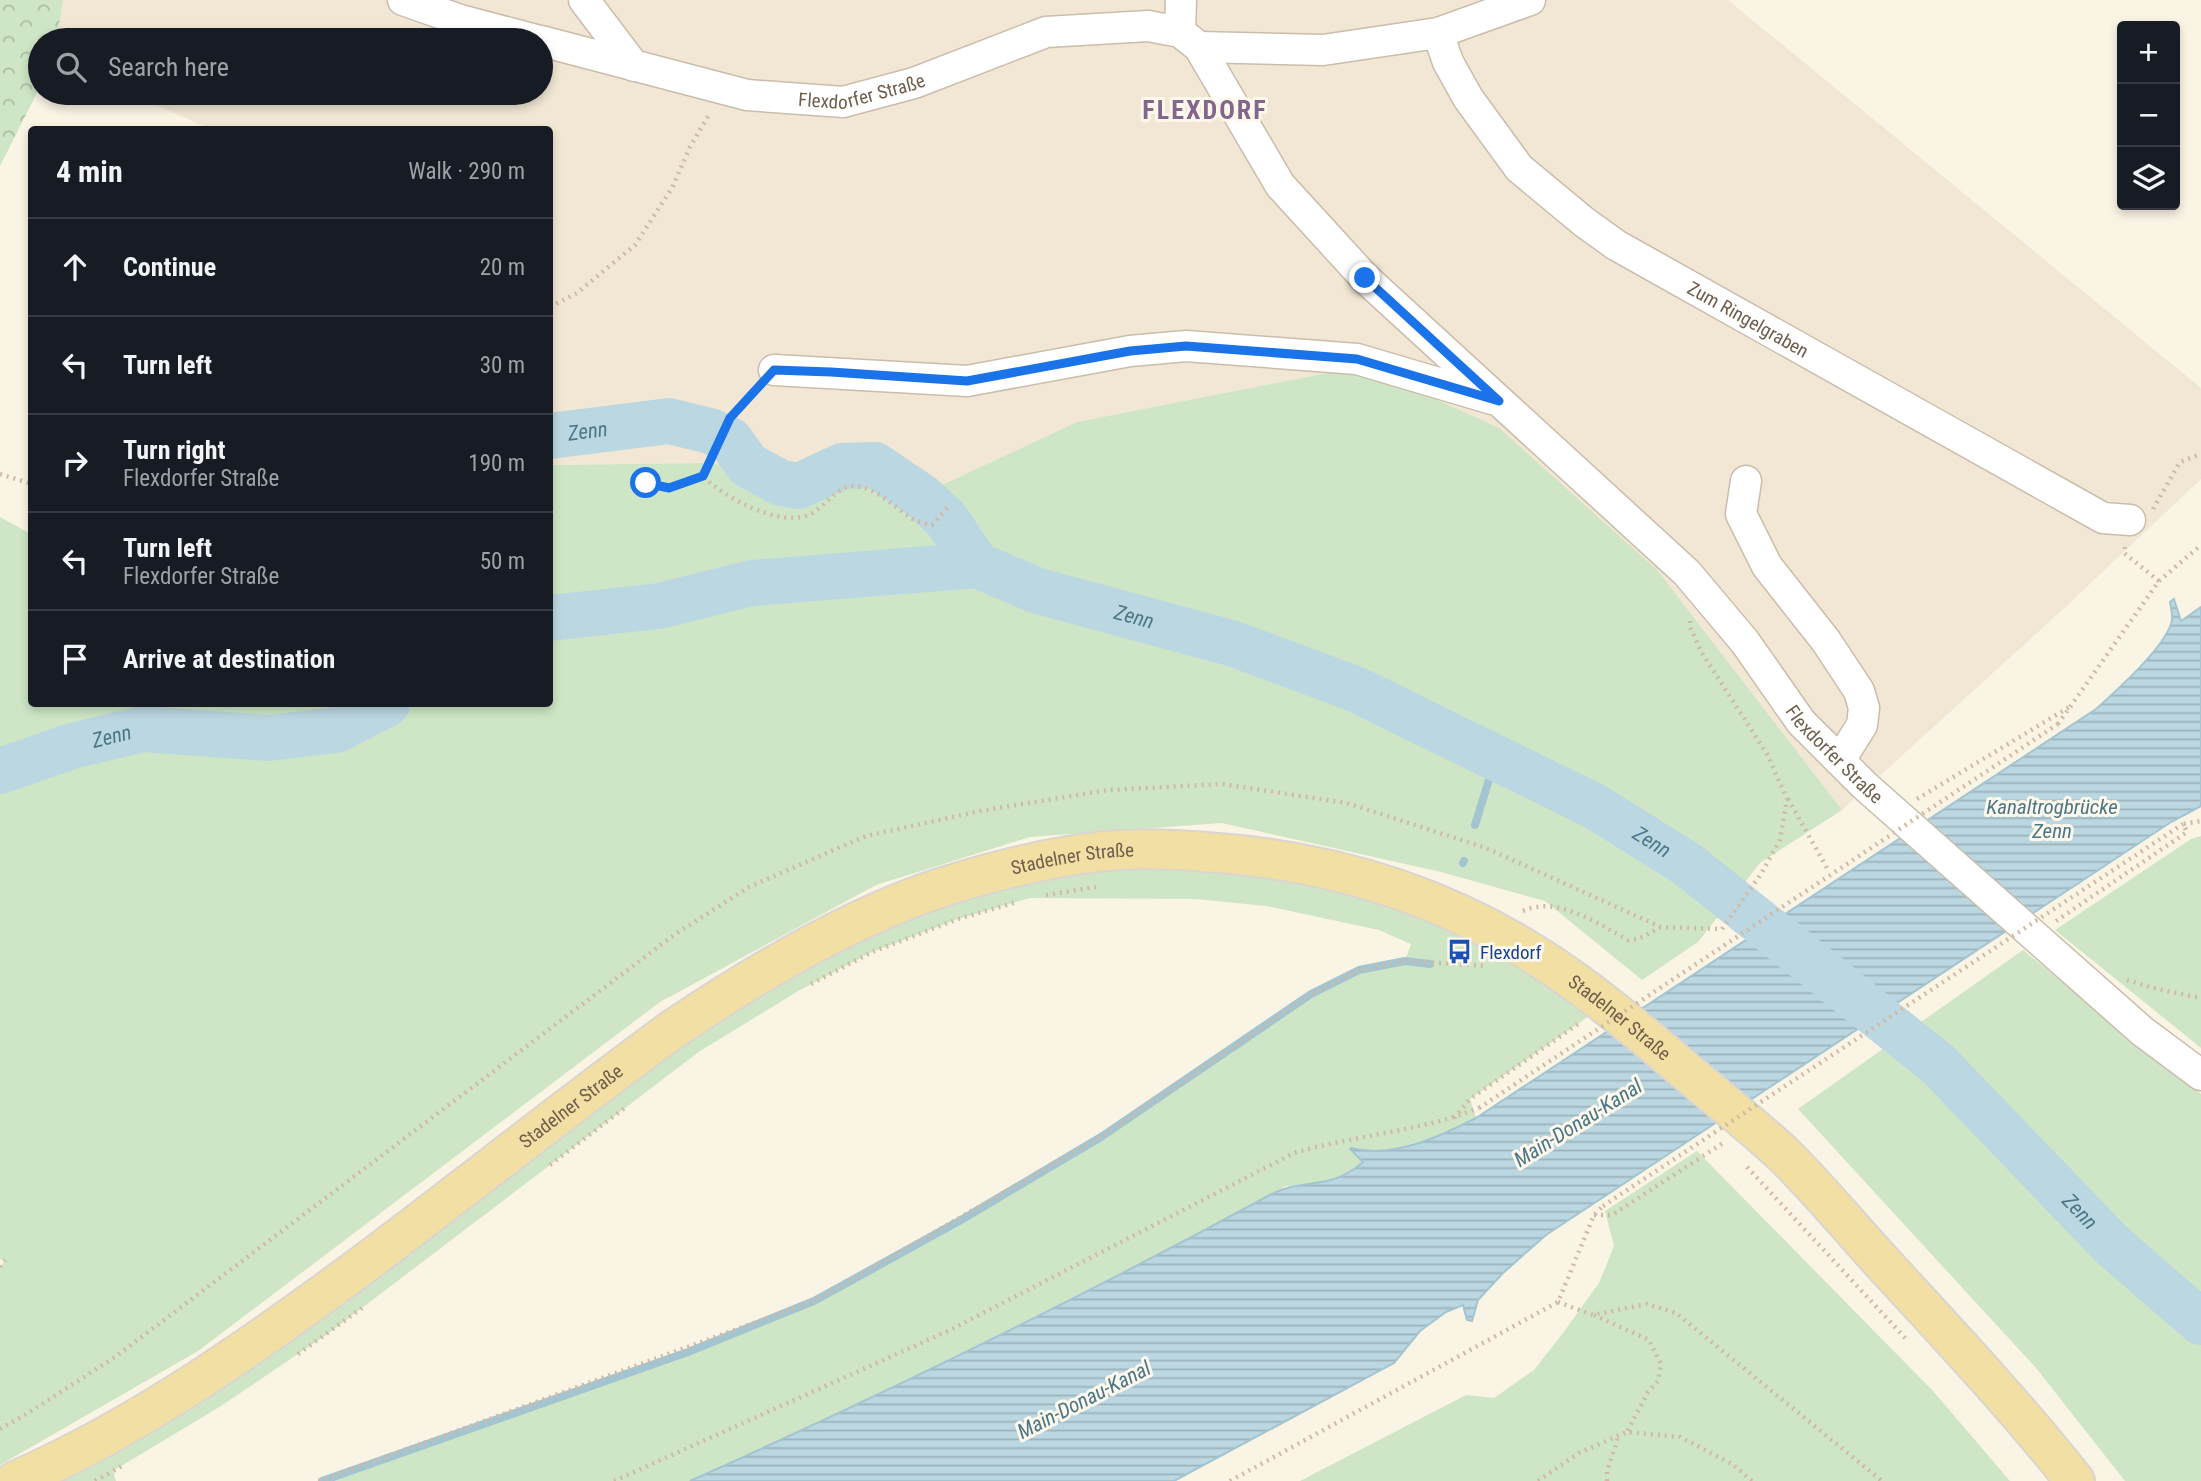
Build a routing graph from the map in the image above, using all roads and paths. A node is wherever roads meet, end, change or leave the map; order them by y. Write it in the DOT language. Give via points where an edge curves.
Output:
graph roads {
  1 [pos="403,0"];
  2 [pos="584,0"];
  3 [pos="1181,0"];
  4 [pos="1530,0"];
  5 [pos="490,28"];
  6 [pos="1438,33"];
  7 [pos="1189,40"];
  8 [pos="553,45"];
  9 [pos="634,66"];
  10 [pos="727,90"];
  11 [pos="553,305"];
  12 [pos="774,370"];
  13 [pos="1499,401"];
  14 [pos="2201,454"];
  15 [pos="0,474"];
  16 [pos="703,476"];
  17 [pos="1746,481"];
  18 [pos="28,483"];
  19 [pos="646,483"];
  20 [pos="950,505"];
  21 [pos="2130,520"];
  22 [pos="2201,545"];
  23 [pos="2124,553"];
  24 [pos="1688,573"];
  25 [pos="2159,581"];
  26 [pos="2075,704"];
  27 [pos="1840,760"];
  28 [pos="1787,799"];
  29 [pos="1896,812"];
  30 [pos="2201,821"];
  31 [pos="2183,824"];
  32 [pos="1486,848"];
  33 [pos="1826,868"];
  34 [pos="1099,886"];
  35 [pos="1044,895"];
  36 [pos="1018,901"];
  37 [pos="1535,905"];
  38 [pos="1661,927"];
  39 [pos="2033,936"];
  40 [pos="1500,966"];
  41 [pos="800,990"];
  42 [pos="1592,1014"];
  43 [pos="2201,1076"];
  44 [pos="634,1101"];
  45 [pos="1454,1118"];
  46 [pos="1733,1151"];
  47 [pos="1742,1161"];
  48 [pos="546,1168"];
  49 [pos="1594,1215"];
  50 [pos="5,1260"];
  51 [pos="0,1267"];
  52 [pos="372,1301"];
  53 [pos="1559,1302"];
  54 [pos="1593,1315"];
  55 [pos="1917,1351"];
  56 [pos="296,1355"];
  57 [pos="1627,1432"];
  58 [pos="1619,1435"];
  59 [pos="124,1465"];
  60 [pos="113,1471"];
  61 [pos="15,1481"];
  62 [pos="95,1481"];
  63 [pos="116,1481"];
  64 [pos="319,1481"];
  65 [pos="614,1481"];
  66 [pos="1230,1481"];
  67 [pos="1538,1481"];
  68 [pos="1607,1481"];
  69 [pos="1752,1481"];
  70 [pos="1881,1481"];
  71 [pos="2076,1481"];
  1 -- 5 [label="street, Flexdorfer Straße"];
  2 -- 9 [label="street"];
  3 -- 7 [label="street"];
  4 -- 6 [label="street, Flexdorfer Straße"];
  6 -- 7 [label="street, Flexdorfer Straße" via="1323,50"];
  6 -- 21 [label="street, Zum Ringelgraben" via="1468,98 1519,168 1616,245 2103,518"];
  7 -- 10 [label="street, Flexdorfer Straße" via="1148,26 1046,32 914,83 843,102"];
  7 -- 13 [label="street, Flexdorfer Straße" via="1280,185 1365,278"];
  8 -- 9 [label="street, Flexdorfer Straße"];
  9 -- 10 [label="street, Flexdorfer Straße"];
  10 -- 11 [label="path" via="635,245 577,293"];
  12 -- 13 [label="street, Flexdorfer Straße" via="967,381 1130,351 1186,346 1357,359"];
  12 -- 16 [label="path" via="730,418"];
  13 -- 24 [label="street, Flexdorfer Straße"];
  14 -- 21 [label="path" via="2180,462 2150,514"];
  15 -- 18 [label="path"];
  16 -- 19 [label="path" via="669,488"];
  16 -- 20 [label="path" via="715,489 749,508 783,516 807,516 842,488 854,485 873,491 914,520 932,525"];
  17 -- 27 [label="street" via="1741,514 1767,566 1859,691 1862,725"];
  22 -- 25 [label="path"];
  23 -- 25 [label="path"];
  24 -- 27 [label="street, Flexdorfer Straße" via="1745,642 1801,722"];
  24 -- 28 [label="path" via="1690,627 1767,754"];
  25 -- 26 [label="path"];
  26 -- 29 [label="path"];
  26 -- 45 [label="path, bridge" via="2059,724 1479,1108"];
  27 -- 29 [label="street, Flexdorfer Straße"];
  28 -- 33 [label="path"];
  28 -- 38 [label="path" via="1780,839 1721,929"];
  29 -- 39 [label="street, Flexdorfer Straße"];
  30 -- 31 [label="path"];
  31 -- 39 [label="path" via="2187,832"];
  31 -- 49 [label="path, bridge"];
  32 -- 38 [label="path"];
  34 -- 35 [label="path"];
  36 -- 41 [label="path" via="872,952"];
  37 -- 38 [label="path" via="1575,912 1628,940"];
  39 -- 43 [label="street, Flexdorfer Straße"];
  40 -- 64 [label="path" via="1405,961 1359,970 1311,994 1101,1137 814,1301"];
  42 -- 45 [label="path" via="1470,1099"];
  44 -- 48 [label="path"];
  45 -- 65 [label="path" via="1294,1153 948,1331"];
  46 -- 49 [label="path" via="1724,1142 1612,1214"];
  47 -- 55 [label="path"];
  49 -- 53 [label="path"];
  50 -- 51 [label="path"];
  52 -- 56 [label="path"];
  53 -- 54 [label="path"];
  53 -- 66 [label="path"];
  54 -- 57 [label="path" via="1649,1340 1661,1364 1658,1381"];
  54 -- 70 [label="path" via="1647,1304 1675,1313"];
  57 -- 58 [label="path"];
  57 -- 69 [label="path" via="1679,1437 1732,1464"];
  58 -- 67 [label="path" via="1579,1453"];
  58 -- 68 [label="path"];
  59 -- 60 [label="path"];
  60 -- 62 [label="path"];
  60 -- 63 [label="path"];
  61 -- 71 [label="main road, Stadelner Straße" via="66,1459 194,1384 301,1310 672,1030 793,956 939,888 1041,861 1107,851 1166,849 1255,855 1346,872 1437,904 1539,957 1608,1005 1784,1155 2028,1422"];
}
